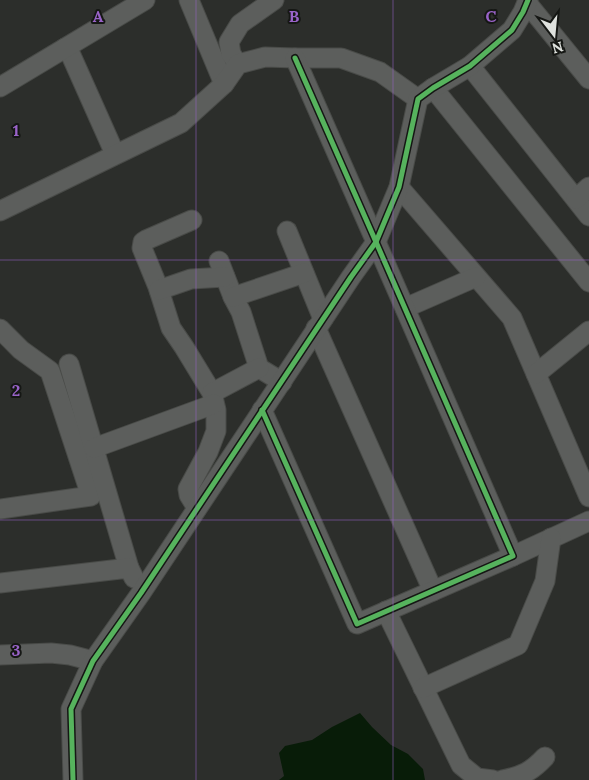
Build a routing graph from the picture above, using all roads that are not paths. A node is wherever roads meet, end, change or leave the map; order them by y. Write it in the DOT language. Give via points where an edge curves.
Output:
graph roads {
  1 [pos="145,0"];
  2 [pos="189,0"];
  3 [pos="274,0"];
  4 [pos="528,2"];
  5 [pos="65,48"];
  6 [pos="294,58"];
  7 [pos="238,64"];
  8 [pos="470,66"];
  9 [pos="589,79"];
  10 [pos="224,84"];
  11 [pos="0,87"];
  12 [pos="433,88"];
  13 [pos="418,100"];
  14 [pos="115,154"];
  15 [pos="399,187"];
  16 [pos="582,193"];
  17 [pos="0,210"];
  18 [pos="589,216"];
  19 [pos="192,220"];
  20 [pos="287,231"];
  21 [pos="376,242"];
  22 [pos="304,273"];
  23 [pos="476,277"];
  24 [pos="589,282"];
  25 [pos="159,290"];
  26 [pos="233,298"];
  27 [pos="405,308"];
  28 [pos="320,324"];
  29 [pos="0,329"];
  30 [pos="589,331"];
  31 [pos="69,364"];
  32 [pos="259,368"];
  33 [pos="536,374"];
  34 [pos="282,382"];
  35 [pos="213,398"];
  36 [pos="262,410"];
  37 [pos="94,448"];
  38 [pos="589,498"];
  39 [pos="197,508"];
  40 [pos="0,509"];
  41 [pos="589,521"];
  42 [pos="552,538"];
  43 [pos="512,556"];
  44 [pos="129,568"];
  45 [pos="0,583"];
  46 [pos="433,591"];
  47 [pos="141,593"];
  48 [pos="386,611"];
  49 [pos="0,655"];
  50 [pos="93,661"];
  51 [pos="423,688"];
  52 [pos="545,757"];
  53 [pos="73,780"];
  54 [pos="493,780"];
  55 [pos="502,780"];
  1 -- 5 [label="street"];
  2 -- 10 [label="street"];
  3 -- 7 [label="street" via="240,24 229,42 231,54"];
  4 -- 8 [label="street" via="512,30"];
  4 -- 9 [label="street"];
  5 -- 11 [label="street"];
  5 -- 14 [label="street"];
  6 -- 7 [label="street" via="265,57"];
  6 -- 13 [label="street" via="341,58 380,72"];
  6 -- 21 [label="street"];
  7 -- 10 [label="street"];
  8 -- 12 [label="street"];
  8 -- 16 [label="street"];
  10 -- 14 [label="street" via="181,123"];
  12 -- 13 [label="street"];
  12 -- 24 [label="street"];
  13 -- 15 [label="street"];
  14 -- 17 [label="street"];
  15 -- 21 [label="street"];
  15 -- 23 [label="street"];
  16 -- 18 [label="street"];
  19 -- 25 [label="street" via="143,242 142,248"];
  20 -- 22 [label="street"];
  21 -- 27 [label="street"];
  21 -- 28 [label="street"];
  22 -- 26 [label="street"];
  22 -- 28 [label="street"];
  23 -- 27 [label="street"];
  23 -- 33 [label="street" via="512,318"];
  25 -- 26 [label="street" via="222,269"];
  25 -- 35 [label="street" via="171,328"];
  26 -- 32 [label="street" via="241,312"];
  27 -- 43 [label="street"];
  28 -- 34 [label="street"];
  28 -- 46 [label="street"];
  29 -- 40 [label="street" via="21,350 50,371 91,496"];
  30 -- 33 [label="street"];
  31 -- 37 [label="street"];
  32 -- 34 [label="street"];
  32 -- 35 [label="street"];
  33 -- 38 [label="street"];
  34 -- 36 [label="street"];
  35 -- 37 [label="street"];
  35 -- 39 [label="street" via="216,431 188,489"];
  36 -- 39 [label="street"];
  36 -- 48 [label="street" via="357,624"];
  37 -- 44 [label="street"];
  39 -- 47 [label="street"];
  41 -- 42 [label="street"];
  42 -- 43 [label="street"];
  42 -- 51 [label="street" via="545,581 518,644"];
  43 -- 46 [label="street"];
  44 -- 45 [label="street"];
  44 -- 47 [label="street"];
  46 -- 48 [label="street"];
  47 -- 50 [label="street"];
  48 -- 51 [label="street"];
  49 -- 50 [label="street" via="50,653"];
  50 -- 53 [label="street" via="71,709"];
  51 -- 54 [label="street" via="461,765 477,778"];
  52 -- 55 [label="street" via="534,768"];
}
